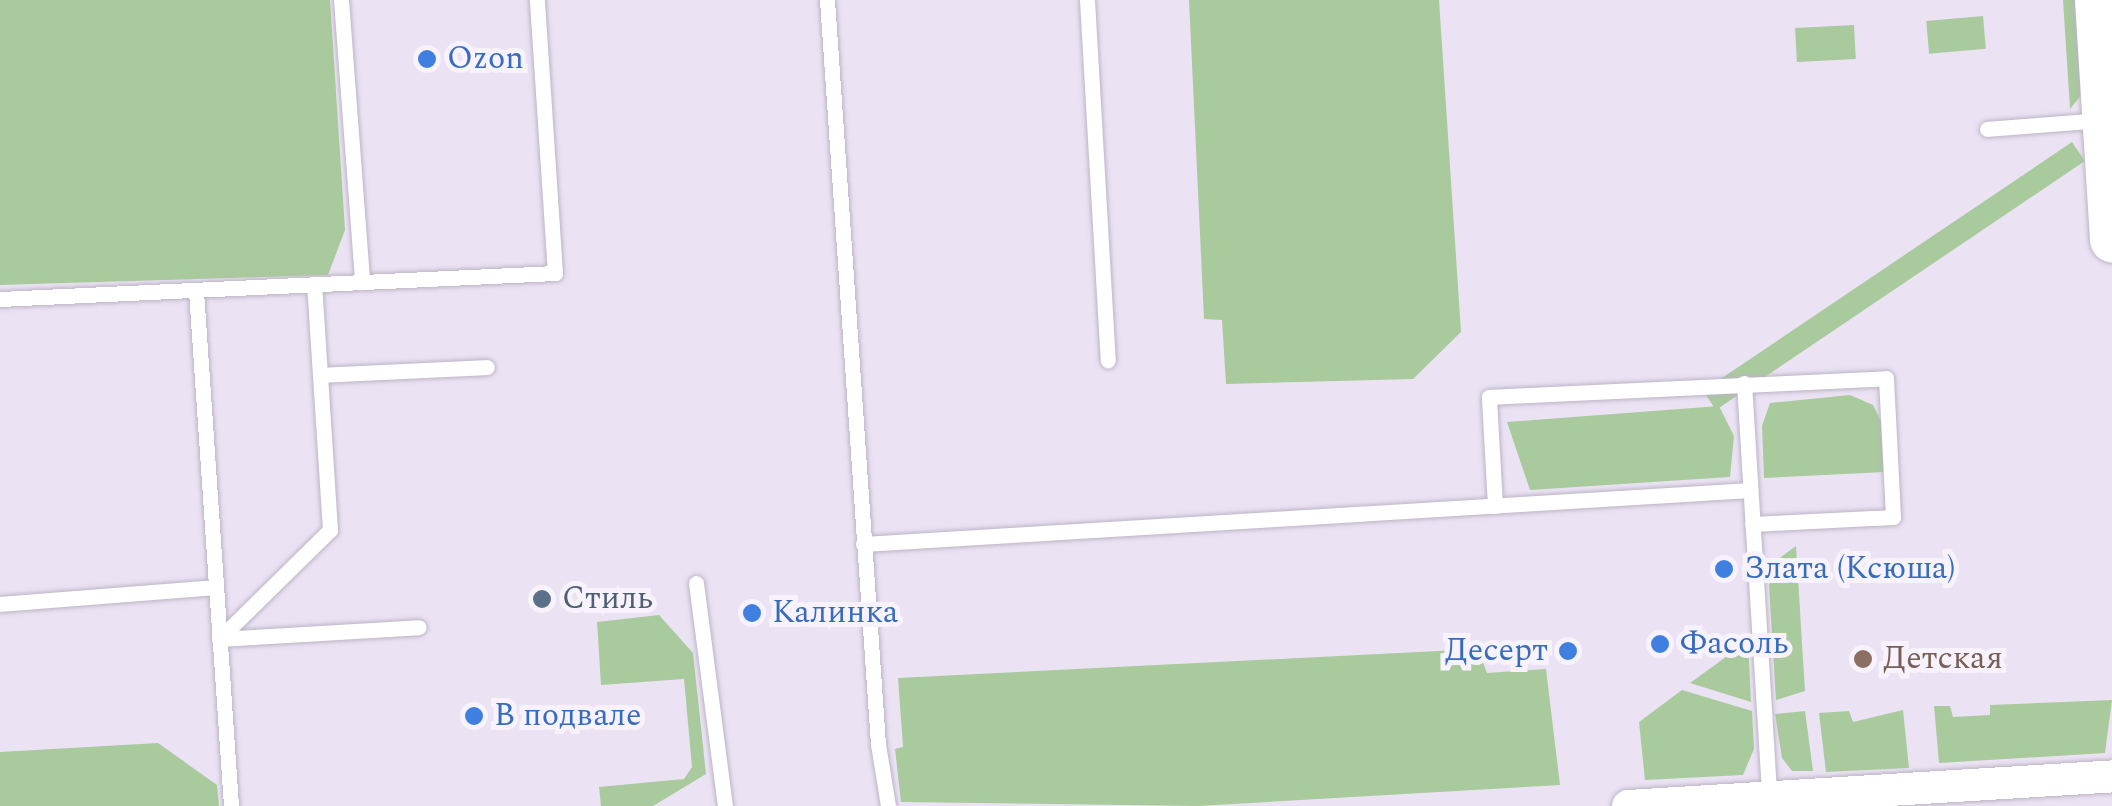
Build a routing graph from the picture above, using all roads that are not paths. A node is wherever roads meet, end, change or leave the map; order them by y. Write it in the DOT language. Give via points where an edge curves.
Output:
graph roads {
  1 [pos="342,0"];
  2 [pos="537,0"];
  3 [pos="827,0"];
  4 [pos="1087,0"];
  5 [pos="2097,0"];
  6 [pos="2105,120"];
  7 [pos="1988,129"];
  8 [pos="2112,240"];
  9 [pos="362,282"];
  10 [pos="314,284"];
  11 [pos="196,291"];
  12 [pos="0,299"];
  13 [pos="1108,360"];
  14 [pos="487,366"];
  15 [pos="320,375"];
  16 [pos="1744,384"];
  17 [pos="1750,490"];
  18 [pos="1495,506"];
  19 [pos="1752,524"];
  20 [pos="864,544"];
  21 [pos="696,584"];
  22 [pos="215,587"];
  23 [pos="0,604"];
  24 [pos="419,627"];
  25 [pos="219,639"];
  26 [pos="2112,776"];
  27 [pos="1769,797"];
  28 [pos="231,806"];
  29 [pos="725,806"];
  30 [pos="888,806"];
  31 [pos="1628,806"];
  1 -- 9 [label="lane"];
  2 -- 9 [label="lane" via="555,273"];
  3 -- 20 [label="lane"];
  4 -- 13 [label="lane"];
  5 -- 6 [label="street"];
  6 -- 7 [label="lane"];
  6 -- 8 [label="street"];
  9 -- 10 [label="lane"];
  10 -- 11 [label="lane"];
  10 -- 15 [label="lane"];
  11 -- 12 [label="lane"];
  11 -- 22 [label="lane"];
  14 -- 15 [label="lane"];
  15 -- 25 [label="lane" via="330,530"];
  16 -- 17 [label="lane"];
  16 -- 18 [label="lane" via="1488,396"];
  16 -- 19 [label="lane" via="1886,378 1892,517"];
  17 -- 18 [label="lane"];
  17 -- 19 [label="lane"];
  18 -- 20 [label="lane"];
  19 -- 27 [label="lane"];
  20 -- 30 [label="lane"];
  21 -- 29 [label="lane"];
  22 -- 23 [label="lane"];
  22 -- 25 [label="lane"];
  24 -- 25 [label="lane"];
  25 -- 28 [label="lane"];
  26 -- 27 [label="street"];
  27 -- 31 [label="street"];
}
